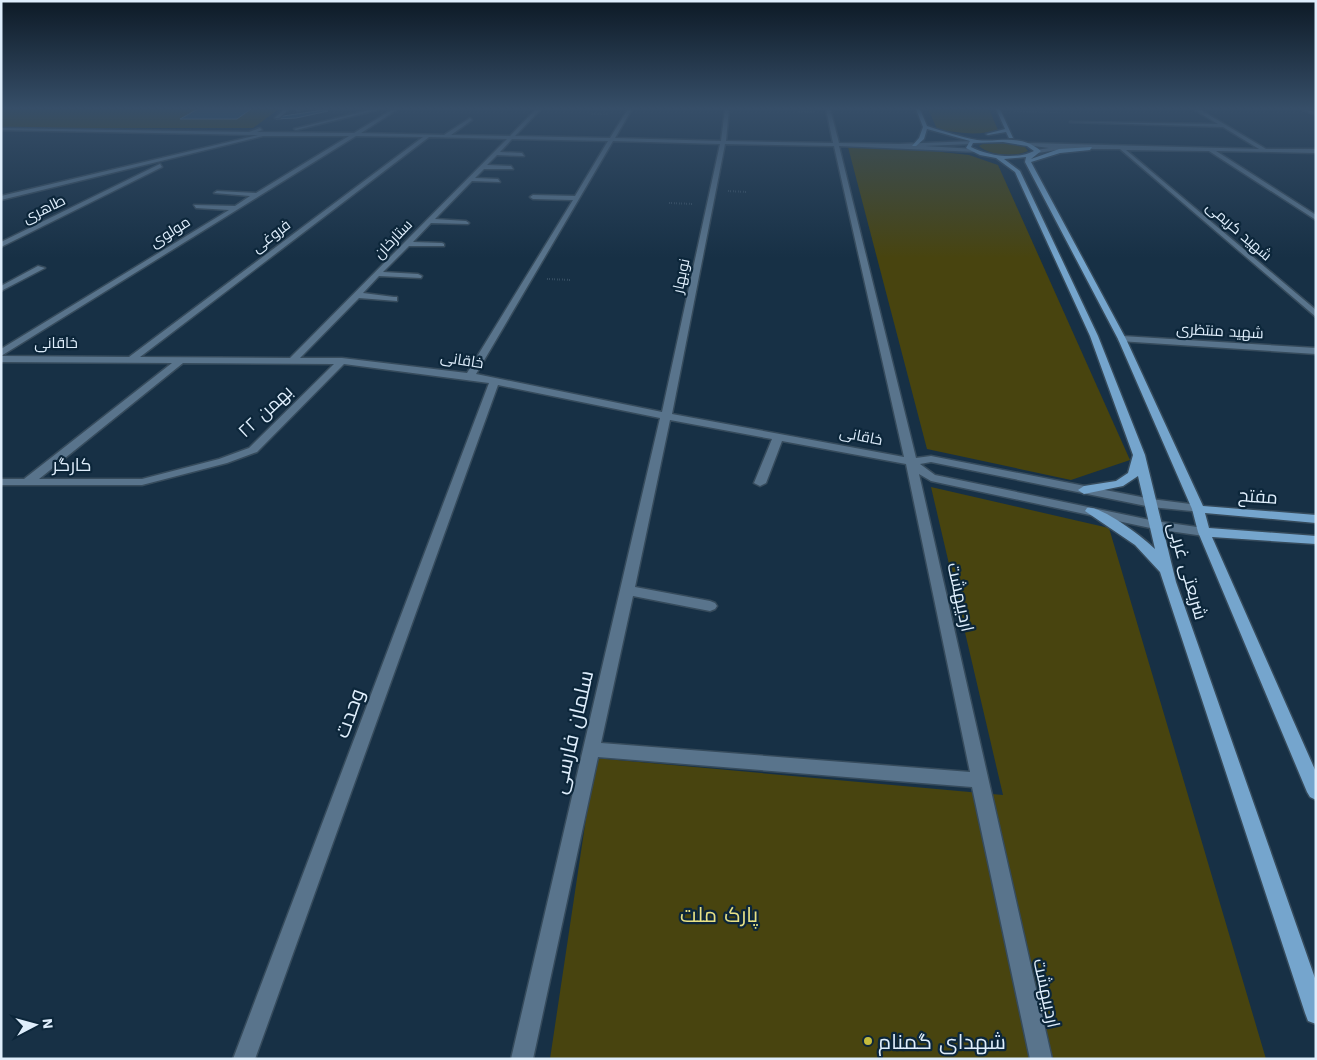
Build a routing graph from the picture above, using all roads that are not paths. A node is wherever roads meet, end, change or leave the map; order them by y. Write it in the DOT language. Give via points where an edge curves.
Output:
graph roads {
  1 [pos="169,158"];
  2 [pos="174,158"];
  3 [pos="315,158"];
  4 [pos="398,158"];
  5 [pos="492,158"];
  6 [pos="601,158"];
  7 [pos="720,158"];
  8 [pos="840,158"];
  9 [pos="1001,158"];
  10 [pos="1035,158"];
  11 [pos="1133,158"];
  12 [pos="1225,158"];
  13 [pos="483,167"];
  14 [pos="512,168"];
  15 [pos="471,179"];
  16 [pos="498,181"];
  17 [pos="217,193"];
  18 [pos="258,195"];
  19 [pos="533,197"];
  20 [pos="1,198"];
  21 [pos="578,198"];
  22 [pos="196,206"];
  23 [pos="236,208"];
  24 [pos="1316,218"];
  25 [pos="430,221"];
  26 [pos="466,223"];
  27 [pos="408,244"];
  28 [pos="1,245"];
  29 [pos="442,245"];
  30 [pos="41,268"];
  31 [pos="378,274"];
  32 [pos="418,276"];
  33 [pos="1,289"];
  34 [pos="357,295"];
  35 [pos="394,299"];
  36 [pos="1316,315"];
  37 [pos="1122,339"];
  38 [pos="1316,351"];
  39 [pos="1,353"];
  40 [pos="1,359"];
  41 [pos="132,360"];
  42 [pos="181,360"];
  43 [pos="293,360"];
  44 [pos="342,361"];
  45 [pos="470,376"];
  46 [pos="494,382"];
  47 [pos="666,416"];
  48 [pos="778,437"];
  49 [pos="1139,455"];
  50 [pos="911,462"];
  51 [pos="1,482"];
  52 [pos="27,482"];
  53 [pos="142,482"];
  54 [pos="760,483"];
  55 [pos="1084,490"];
  56 [pos="1151,503"];
  57 [pos="1198,509"];
  58 [pos="1091,511"];
  59 [pos="1316,518"];
  60 [pos="1154,525"];
  61 [pos="1204,532"];
  62 [pos="1316,540"];
  63 [pos="1169,582"];
  64 [pos="627,590"];
  65 [pos="710,606"];
  66 [pos="592,749"];
  67 [pos="1316,792"];
  68 [pos="1316,1013"];
  69 [pos="244,1059"];
  70 [pos="522,1059"];
  71 [pos="1040,1059"];
  1 -- 20 [label="street"];
  2 -- 28 [label="street, طاهری"];
  3 -- 18 [label="street, مولوی"];
  4 -- 41 [label="street, فروغی"];
  5 -- 13 [label="street, ستارخان"];
  6 -- 21 [label="street"];
  7 -- 47 [label="street, نوبهار"];
  8 -- 50 [label="street, اردیبهشت"];
  9 -- 49 [label="main road, شریعتی غربی" via="1018,171 1094,336"];
  10 -- 37 [label="main road, شریعتی غربی"];
  11 -- 36 [label="street, شهید کریمی"];
  12 -- 24 [label="street"];
  13 -- 14 [label="street"];
  13 -- 15 [label="street, ستارخان"];
  15 -- 16 [label="street"];
  15 -- 25 [label="street, ستارخان"];
  17 -- 18 [label="street"];
  18 -- 23 [label="street, مولوی"];
  19 -- 21 [label="street"];
  21 -- 45 [label="street"];
  22 -- 23 [label="street"];
  23 -- 39 [label="street, مولوی"];
  25 -- 26 [label="street"];
  25 -- 27 [label="street, ستارخان"];
  27 -- 29 [label="street"];
  27 -- 31 [label="street, ستارخان"];
  30 -- 33 [label="street"];
  31 -- 32 [label="street"];
  31 -- 34 [label="street, ستارخان"];
  34 -- 35 [label="street"];
  34 -- 43 [label="street, ستارخان"];
  37 -- 38 [label="street, شهید منتظری"];
  37 -- 57 [label="main road, شریعتی غربی"];
  40 -- 41 [label="street, خاقانی"];
  41 -- 42 [label="street, خاقانی"];
  42 -- 43 [label="street, خاقانی"];
  42 -- 52 [label="street"];
  43 -- 44 [label="street, خاقانی"];
  44 -- 45 [label="street, خاقانی"];
  44 -- 53 [label="street, ۲۲ بهمن" via="253,450"];
  45 -- 46 [label="street, خاقانی"];
  46 -- 47 [label="street, خاقانی"];
  46 -- 69 [label="street, وحدت"];
  47 -- 48 [label="street, خاقانی"];
  47 -- 64 [label="street, سلمان فارسی"];
  48 -- 50 [label="street, خاقانی"];
  48 -- 54 [label="street"];
  49 -- 55 [label="main road" via="1133,475 1119,484"];
  49 -- 56 [label="main road, شریعتی غربی"];
  50 -- 55 [label="street, خاقانی" via="931,460"];
  50 -- 58 [label="street, خاقانی" via="930,478"];
  50 -- 71 [label="street, اردیبهشت"];
  51 -- 52 [label="street, کارگر"];
  52 -- 53 [label="street, کارگر"];
  55 -- 56 [label="street, خاقانی"];
  56 -- 57 [label="street, خاقانی"];
  56 -- 60 [label="main road, شریعتی غربی"];
  57 -- 59 [label="main road, مفتح"];
  57 -- 61 [label="main road, شریعتی غربی"];
  58 -- 60 [label="street, خاقانی"];
  58 -- 63 [label="main road" via="1131,535 1155,555"];
  60 -- 61 [label="street, خاقانی"];
  60 -- 63 [label="main road, شریعتی غربی"];
  61 -- 62 [label="main road"];
  61 -- 67 [label="main road, شریعتی غربی"];
  63 -- 68 [label="main road, شریعتی غربی"];
  64 -- 65 [label="street"];
  64 -- 66 [label="street, سلمان فارسی"];
  66 -- 70 [label="street, سلمان فارسی"];
  66 -- 71 [label="street" via="979,780"];
}
